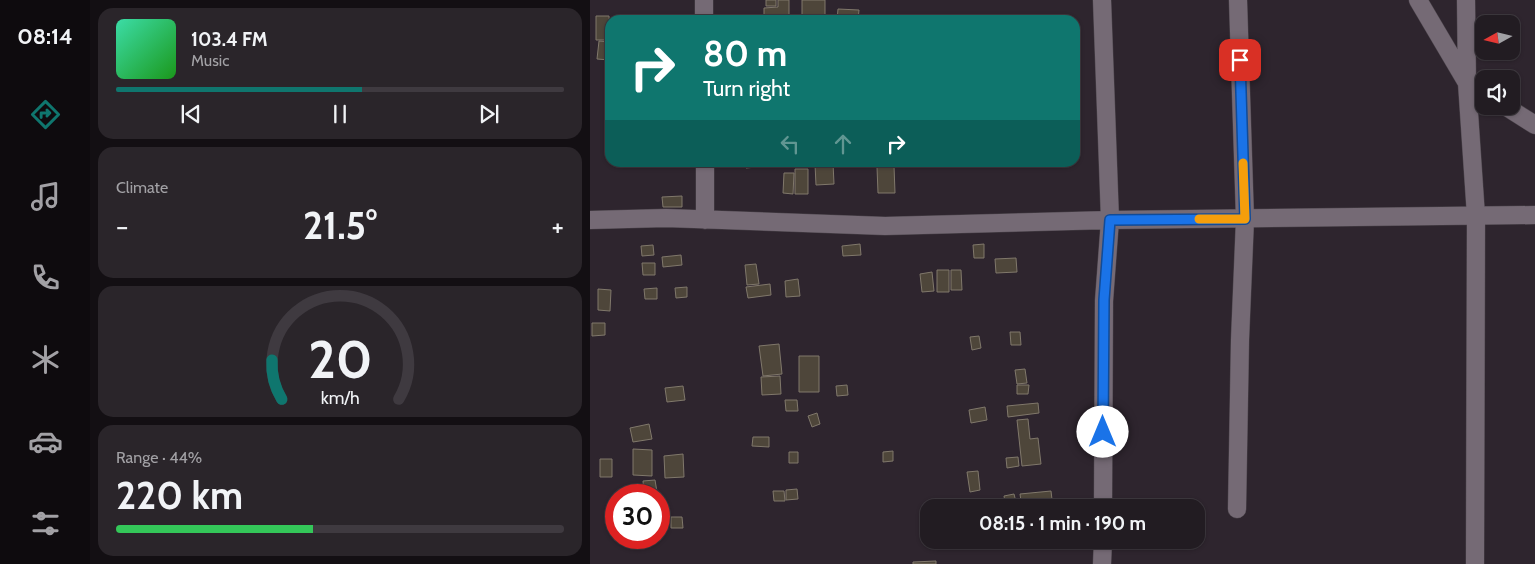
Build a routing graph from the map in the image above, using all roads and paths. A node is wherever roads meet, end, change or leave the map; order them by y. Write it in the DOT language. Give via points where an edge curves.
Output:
graph roads {
  1 [pos="704,0"];
  2 [pos="1102,0"];
  3 [pos="1238,0"];
  4 [pos="1418,0"];
  5 [pos="1466,0"];
  6 [pos="704,15"];
  7 [pos="1467,83"];
  8 [pos="1475,88"];
  9 [pos="1519,115"];
  10 [pos="1535,125"];
  11 [pos="705,167"];
  12 [pos="1535,215"];
  13 [pos="1476,216"];
  14 [pos="1245,219"];
  15 [pos="590,220"];
  16 [pos="705,220"];
  17 [pos="1110,220"];
  18 [pos="1103,499"];
  19 [pos="1237,509"];
  20 [pos="1103,549"];
  21 [pos="1102,564"];
  22 [pos="1475,564"];
  1 -- 6 [label="street"];
  2 -- 17 [label="street"];
  3 -- 14 [label="street"];
  4 -- 7 [label="street"];
  5 -- 7 [label="street"];
  7 -- 8 [label="street"];
  7 -- 13 [label="street"];
  9 -- 10 [label="street"];
  11 -- 16 [label="street"];
  12 -- 13 [label="street"];
  13 -- 14 [label="street"];
  13 -- 22 [label="street"];
  14 -- 17 [label="street"];
  14 -- 19 [label="street"];
  15 -- 16 [label="street"];
  16 -- 17 [label="street" via="885,226"];
  17 -- 18 [label="street" via="1104,300"];
  20 -- 21 [label="street"];
}
